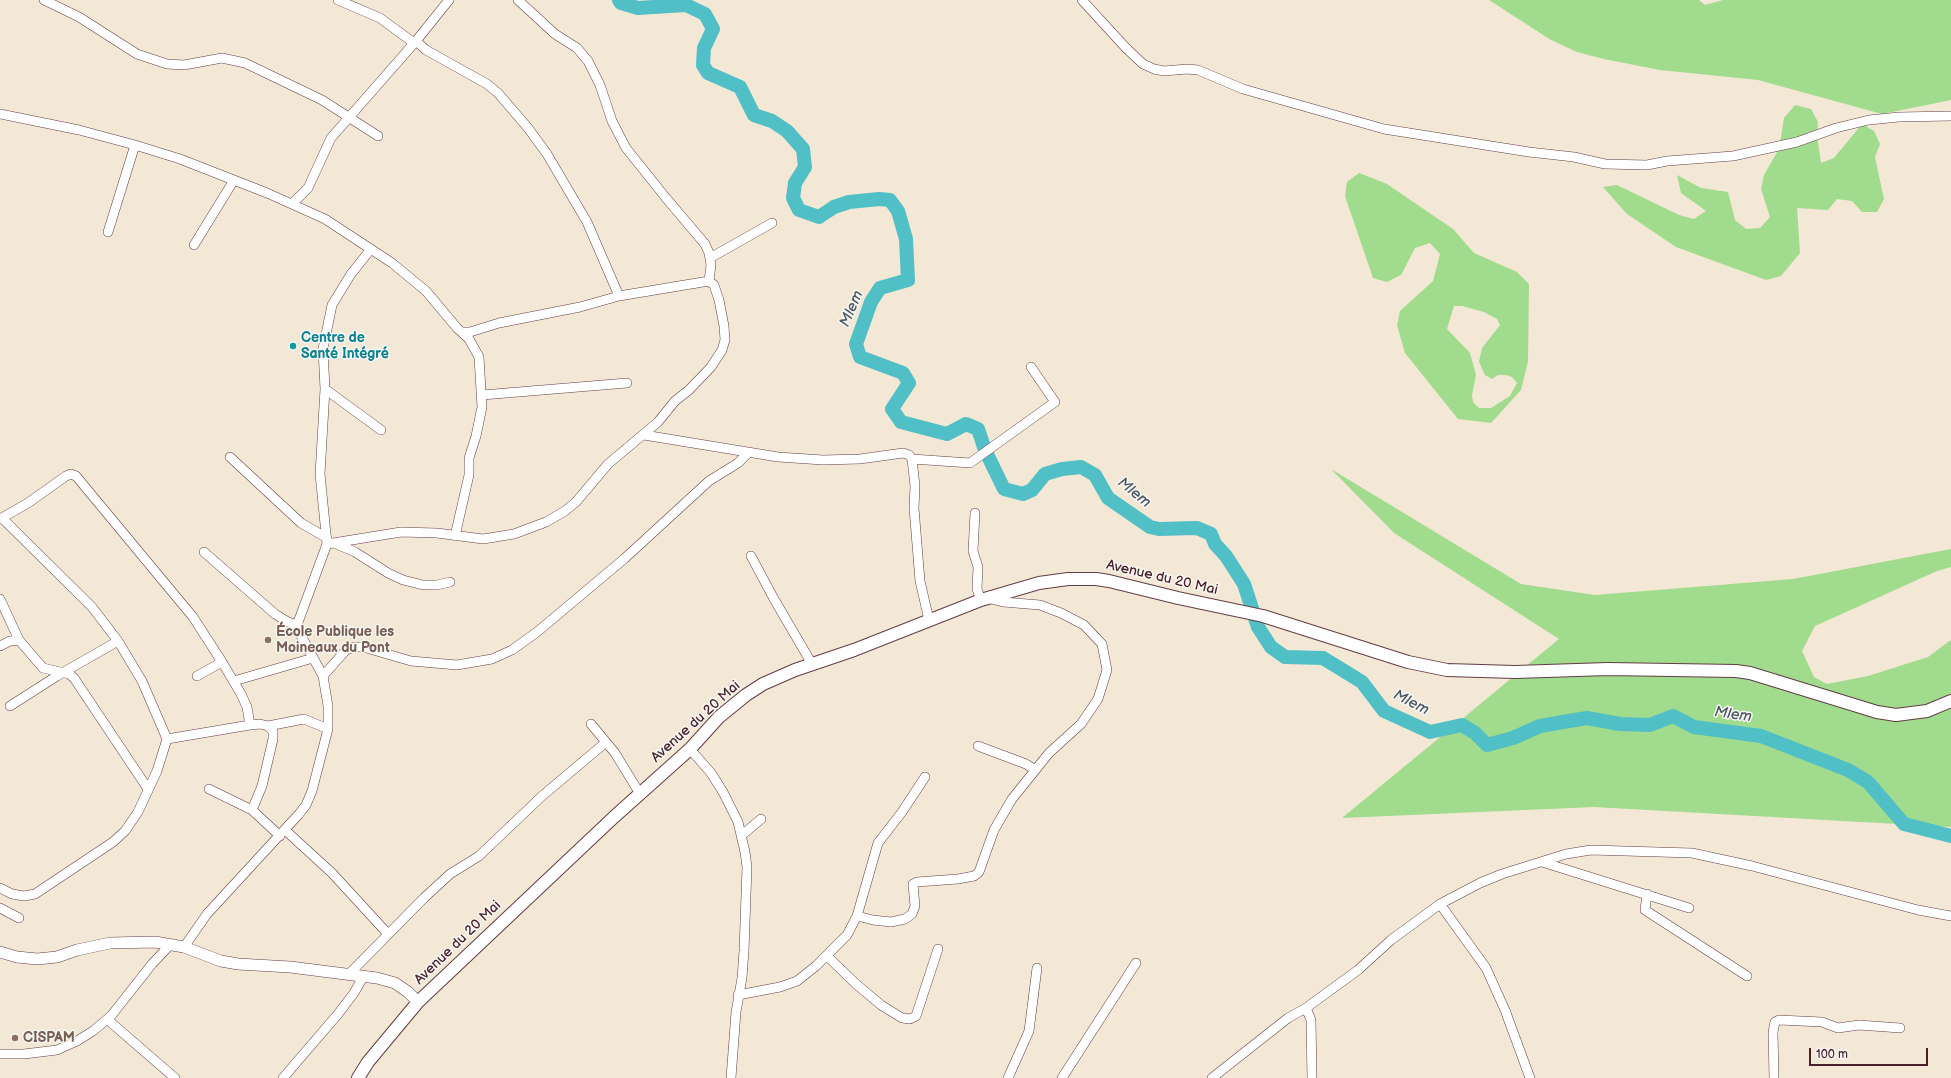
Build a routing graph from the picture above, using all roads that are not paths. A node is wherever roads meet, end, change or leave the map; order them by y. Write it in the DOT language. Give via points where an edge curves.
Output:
graph roads {
  1 [pos="44,0"];
  2 [pos="338,0"];
  3 [pos="449,0"];
  4 [pos="518,0"];
  5 [pos="1082,0"];
  6 [pos="415,42"];
  7 [pos="0,114"];
  8 [pos="1951,116"];
  9 [pos="351,117"];
  10 [pos="378,136"];
  11 [pos="135,145"];
  12 [pos="234,180"];
  13 [pos="292,204"];
  14 [pos="772,223"];
  15 [pos="108,232"];
  16 [pos="194,245"];
  17 [pos="371,249"];
  18 [pos="710,258"];
  19 [pos="709,281"];
  20 [pos="619,296"];
  21 [pos="463,332"];
  22 [pos="1031,367"];
  23 [pos="627,383"];
  24 [pos="325,389"];
  25 [pos="482,395"];
  26 [pos="381,430"];
  27 [pos="644,435"];
  28 [pos="748,453"];
  29 [pos="230,458"];
  30 [pos="912,459"];
  31 [pos="975,513"];
  32 [pos="1,518"];
  33 [pos="455,536"];
  34 [pos="329,541"];
  35 [pos="204,552"];
  36 [pos="751,556"];
  37 [pos="450,582"];
  38 [pos="0,599"];
  39 [pos="984,599"];
  40 [pos="929,620"];
  41 [pos="297,625"];
  42 [pos="19,640"];
  43 [pos="118,641"];
  44 [pos="0,646"];
  45 [pos="313,658"];
  46 [pos="222,662"];
  47 [pos="812,664"];
  48 [pos="63,673"];
  49 [pos="197,676"];
  50 [pos="322,676"];
  51 [pos="234,681"];
  52 [pos="1951,701"];
  53 [pos="10,706"];
  54 [pos="591,724"];
  55 [pos="250,725"];
  56 [pos="268,726"];
  57 [pos="328,729"];
  58 [pos="167,739"];
  59 [pos="605,743"];
  60 [pos="978,746"];
  61 [pos="690,749"];
  62 [pos="1034,769"];
  63 [pos="925,777"];
  64 [pos="148,789"];
  65 [pos="209,789"];
  66 [pos="640,794"];
  67 [pos="252,810"];
  68 [pos="761,819"];
  69 [pos="282,833"];
  70 [pos="742,835"];
  71 [pos="1542,862"];
  72 [pos="0,888"];
  73 [pos="1647,894"];
  74 [pos="1440,904"];
  75 [pos="0,908"];
  76 [pos="1689,908"];
  77 [pos="857,916"];
  78 [pos="1951,916"];
  79 [pos="20,918"];
  80 [pos="388,934"];
  81 [pos="170,944"];
  82 [pos="184,947"];
  83 [pos="938,949"];
  84 [pos="0,952"];
  85 [pos="827,956"];
  86 [pos="1136,963"];
  87 [pos="1037,968"];
  88 [pos="350,973"];
  89 [pos="1747,976"];
  90 [pos="363,977"];
  91 [pos="738,995"];
  92 [pos="418,1002"];
  93 [pos="1306,1008"];
  94 [pos="108,1020"];
  95 [pos="1900,1028"];
  96 [pos="0,1054"];
  97 [pos="175,1078"];
  98 [pos="283,1078"];
  99 [pos="358,1078"];
  100 [pos="731,1078"];
  101 [pos="1008,1078"];
  102 [pos="1062,1078"];
  103 [pos="1212,1078"];
  104 [pos="1312,1078"];
  105 [pos="1530,1078"];
  106 [pos="1774,1078"];
  1 -- 9 [label="street" via="79,17 137,54 166,64 184,65 222,58 245,63 294,85"];
  2 -- 6 [label="street" via="380,18"];
  3 -- 6 [label="street"];
  4 -- 18 [label="street" via="556,34 577,48 588,61 600,85 612,121 626,148 705,244"];
  5 -- 8 [label="street" via="1126,48 1154,69 1198,70 1243,89 1384,129 1574,157 1605,164 1647,165 1733,156 1797,142 1869,120"];
  6 -- 9 [label="street"];
  6 -- 20 [label="street" via="487,84 528,128 547,154 587,222"];
  7 -- 11 [label="street" via="79,130"];
  9 -- 10 [label="street"];
  9 -- 13 [label="street" via="331,138 308,188"];
  11 -- 12 [label="street"];
  11 -- 15 [label="street"];
  12 -- 13 [label="street"];
  12 -- 16 [label="street"];
  13 -- 17 [label="street" via="325,219"];
  14 -- 18 [label="street"];
  17 -- 21 [label="street" via="426,291"];
  17 -- 24 [label="street" via="350,274 332,305 323,349"];
  18 -- 19 [label="street"];
  19 -- 20 [label="street"];
  19 -- 27 [label="street" via="714,285 722,313 725,340 722,350 711,367"];
  20 -- 21 [label="street"];
  21 -- 25 [label="street" via="476,348 479,357"];
  22 -- 30 [label="street" via="1055,402 970,463"];
  23 -- 25 [label="street"];
  24 -- 26 [label="street"];
  24 -- 34 [label="street" via="320,474"];
  25 -- 33 [label="street" via="480,422 469,458 469,475"];
  27 -- 28 [label="street"];
  27 -- 33 [label="street" via="608,464 576,502 546,522 528,530 483,540"];
  28 -- 30 [label="street" via="823,460 860,459 903,453"];
  28 -- 50 [label="street" via="738,463 709,481 624,559 512,650 492,658 457,665 411,661 363,647 354,647 346,650"];
  29 -- 34 [label="street" via="301,523"];
  30 -- 40 [label="street" via="920,581"];
  31 -- 39 [label="street" via="977,589"];
  32 -- 43 [label="street" via="92,607"];
  32 -- 46 [label="street" via="28,503 66,476 76,476 193,618"];
  33 -- 34 [label="street" via="401,532"];
  34 -- 37 [label="street" via="355,552 403,580 422,585"];
  34 -- 41 [label="street"];
  35 -- 41 [label="street" via="275,614"];
  36 -- 47 [label="street"];
  38 -- 42 [label="street"];
  39 -- 40 [label="main road, Avenue du 20 Mai"];
  39 -- 52 [label="main road, Avenue du 20 Mai" via="1039,583 1096,579 1257,614 1408,662 1447,670 1736,671 1877,712 1896,715 1927,711"];
  39 -- 62 [label="street" via="1040,606 1061,613 1084,626 1102,644 1107,670 1098,699 1081,724"];
  40 -- 47 [label="main road, Avenue du 20 Mai"];
  41 -- 45 [label="street"];
  42 -- 44 [label="street"];
  42 -- 48 [label="street" via="44,668"];
  43 -- 48 [label="street"];
  43 -- 58 [label="street" via="142,682"];
  45 -- 50 [label="street"];
  45 -- 51 [label="street"];
  46 -- 49 [label="street"];
  46 -- 51 [label="street"];
  47 -- 61 [label="main road, Avenue du 20 Mai" via="780,676 746,695 719,717"];
  48 -- 53 [label="street"];
  48 -- 64 [label="street" via="74,678"];
  50 -- 57 [label="street" via="328,706"];
  51 -- 55 [label="street" via="247,706"];
  54 -- 59 [label="street"];
  55 -- 56 [label="street"];
  55 -- 58 [label="street"];
  56 -- 57 [label="street" via="304,719"];
  56 -- 67 [label="street" via="273,731 273,739 262,786"];
  57 -- 69 [label="street" via="306,805"];
  58 -- 64 [label="street"];
  59 -- 66 [label="street" via="619,758"];
  59 -- 80 [label="street" via="542,796 479,856 450,874"];
  60 -- 62 [label="street"];
  61 -- 66 [label="main road, Avenue du 20 Mai"];
  61 -- 70 [label="street" via="716,780 734,813"];
  62 -- 77 [label="street" via="994,830 979,872 963,878 917,882 914,884 915,906 912,914 905,919 891,922"];
  63 -- 77 [label="street" via="878,843"];
  64 -- 72 [label="street" via="138,812 125,831 113,842 34,894 12,894"];
  65 -- 67 [label="street"];
  66 -- 92 [label="main road, Avenue du 20 Mai"];
  67 -- 69 [label="street"];
  68 -- 70 [label="street"];
  69 -- 80 [label="street" via="332,872"];
  69 -- 82 [label="street" via="207,914"];
  70 -- 91 [label="street" via="747,867 746,909 742,978"];
  71 -- 73 [label="street"];
  71 -- 74 [label="street" via="1480,883"];
  71 -- 78 [label="street" via="1590,850 1692,853"];
  73 -- 76 [label="street"];
  73 -- 89 [label="street" via="1646,910"];
  74 -- 93 [label="street"];
  74 -- 105 [label="street" via="1486,968 1505,1010"];
  75 -- 79 [label="street"];
  77 -- 85 [label="street" via="847,935"];
  80 -- 88 [label="street"];
  81 -- 82 [label="street"];
  81 -- 84 [label="street" via="142,941 110,943 57,957 37,959"];
  81 -- 94 [label="street"];
  82 -- 88 [label="street" via="221,961 238,964"];
  83 -- 85 [label="street" via="916,1016 910,1019 902,1018 881,1005"];
  85 -- 91 [label="street" via="797,981"];
  86 -- 102 [label="street"];
  87 -- 101 [label="street" via="1029,1031"];
  88 -- 90 [label="street"];
  90 -- 92 [label="street" via="395,983"];
  90 -- 98 [label="street" via="338,1014"];
  91 -- 100 [label="street"];
  92 -- 99 [label="main road, Avenue du 20 Mai" via="368,1062"];
  93 -- 103 [label="street" via="1288,1018"];
  93 -- 104 [label="street" via="1311,1020"];
  94 -- 96 [label="street" via="77,1041 58,1050"];
  94 -- 97 [label="street"];
  95 -- 106 [label="street" via="1859,1025 1838,1028 1822,1022 1779,1020 1775,1022 1773,1032"];
}
